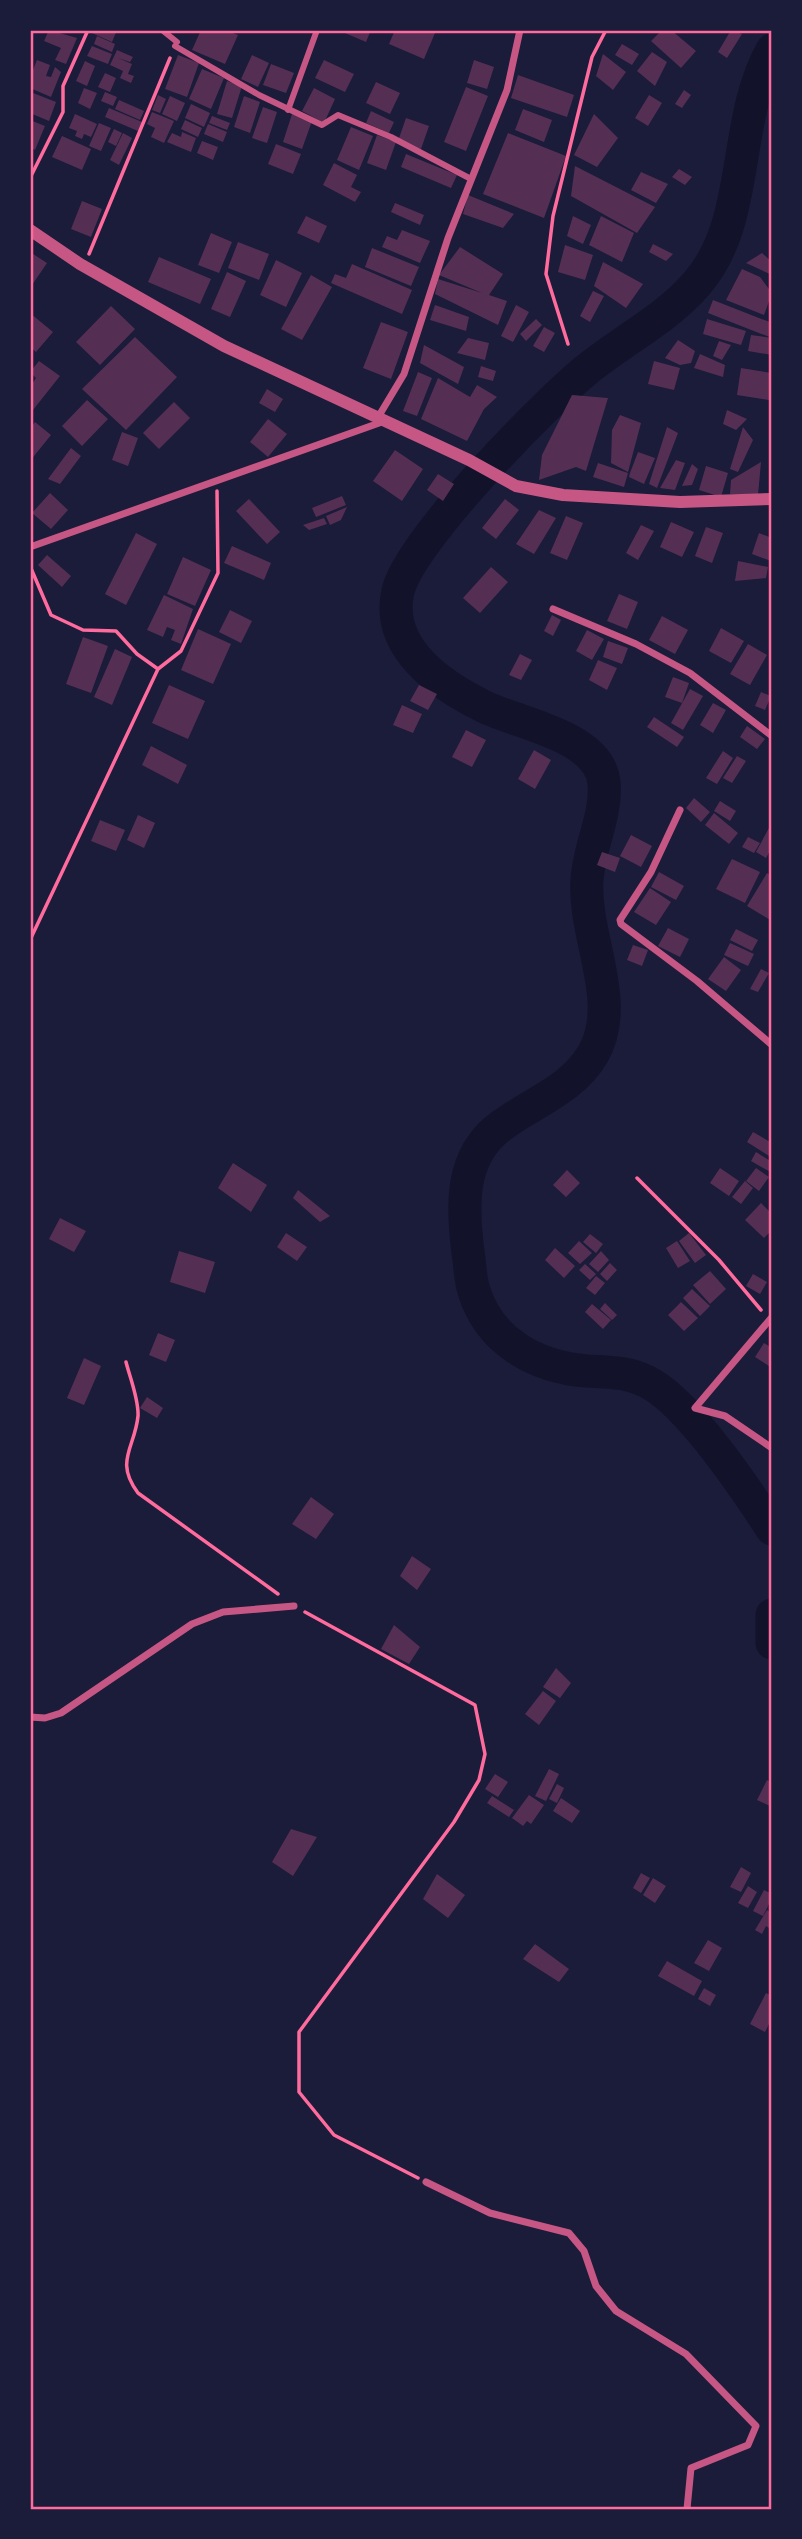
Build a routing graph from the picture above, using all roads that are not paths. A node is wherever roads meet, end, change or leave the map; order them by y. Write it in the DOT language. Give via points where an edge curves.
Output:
graph roads {
  1 [pos="162,30"];
  2 [pos="317,30"];
  3 [pos="520,30"];
  4 [pos="288,110"];
  5 [pos="471,179"];
  6 [pos="30,230"];
  7 [pos="379,421"];
  8 [pos="772,499"];
  9 [pos="30,548"];
  10 [pos="553,609"];
  11 [pos="772,736"];
  12 [pos="680,810"];
  13 [pos="772,1045"];
  14 [pos="771,1318"];
  15 [pos="772,1448"];
  16 [pos="295,1606"];
  17 [pos="30,1717"];
  18 [pos="426,2182"];
  19 [pos="687,2509"];
  1 -- 4 [label="street" via="176,44"];
  2 -- 4 [label="street"];
  3 -- 5 [label="street" via="507,90"];
  4 -- 5 [label="street" via="322,125 338,115"];
  5 -- 7 [label="street" via="404,374"];
  6 -- 7 [label="street" via="224,346"];
  7 -- 8 [label="street" via="516,486 563,495 680,502"];
  7 -- 9 [label="street"];
  10 -- 11 [label="street" via="691,673"];
  12 -- 13 [label="street" via="621,924"];
  14 -- 15 [label="street" via="695,1408 725,1416"];
  16 -- 17 [label="street" via="223,1612 192,1624 61,1713"];
  18 -- 19 [label="street" via="490,2213 569,2233 584,2251 596,2286 616,2311 687,2354 756,2426 748,2445 691,2468"];
}
